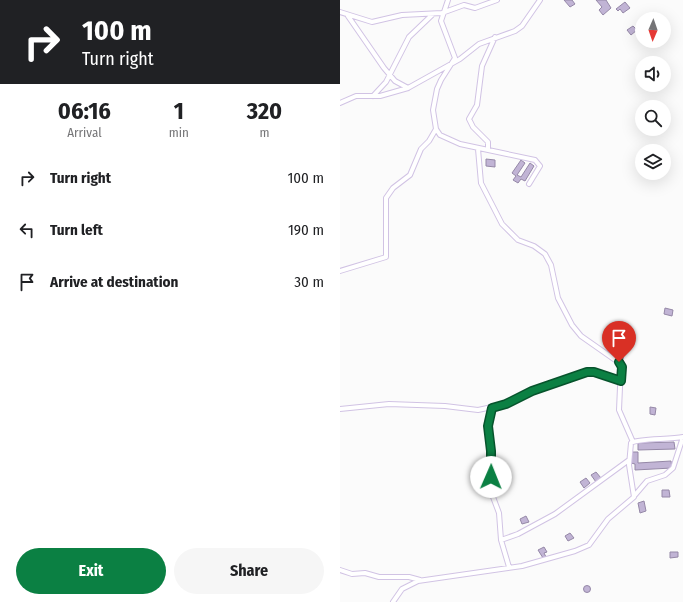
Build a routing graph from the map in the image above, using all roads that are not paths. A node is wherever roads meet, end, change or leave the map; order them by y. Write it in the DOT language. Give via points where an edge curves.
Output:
graph roads {
  1 [pos="448,0"];
  2 [pos="497,0"];
  3 [pos="540,0"];
  4 [pos="340,12"];
  5 [pos="442,12"];
  6 [pos="433,14"];
  7 [pos="348,15"];
  8 [pos="495,37"];
  9 [pos="453,63"];
  10 [pos="389,75"];
  11 [pos="408,88"];
  12 [pos="373,96"];
  13 [pos="340,103"];
  14 [pos="436,130"];
  15 [pos="478,149"];
  16 [pos="488,150"];
  17 [pos="529,184"];
  18 [pos="340,271"];
  19 [pos="621,381"];
  20 [pos="492,408"];
  21 [pos="340,409"];
  22 [pos="683,437"];
  23 [pos="633,442"];
  24 [pos="629,460"];
  25 [pos="634,497"];
  26 [pos="501,540"];
  27 [pos="509,567"];
  28 [pos="340,570"];
  29 [pos="423,581"];
  30 [pos="393,602"];
  1 -- 5 [label="street"];
  2 -- 5 [label="street" via="474,8 464,5"];
  3 -- 8 [label="street" via="522,26"];
  4 -- 7 [label="street"];
  5 -- 6 [label="street"];
  5 -- 9 [label="street" via="442,26 454,55"];
  6 -- 7 [label="street" via="402,15 372,22"];
  6 -- 10 [label="street" via="409,37"];
  7 -- 10 [label="street"];
  8 -- 9 [label="street" via="474,46 464,57"];
  8 -- 16 [label="street" via="482,66 477,105 469,119 473,127 488,142"];
  9 -- 11 [label="street"];
  9 -- 14 [label="street" via="437,90 433,110"];
  10 -- 11 [label="street"];
  10 -- 12 [label="street"];
  11 -- 12 [label="street" via="384,96"];
  12 -- 13 [label="street" via="356,96"];
  14 -- 15 [label="street" via="448,139"];
  14 -- 18 [label="street" via="421,149 410,175 393,188 386,198 386,257"];
  15 -- 16 [label="street"];
  15 -- 19 [label="street" via="481,183 502,224 518,240 534,246 545,254 551,265 558,298 572,325 585,339 619,362 622,367"];
  16 -- 17 [label="street" via="523,157 538,163 539,170"];
  19 -- 20 [label="street" via="587,372"];
  19 -- 23 [label="street" via="620,410"];
  20 -- 21 [label="street" via="471,410 445,406 389,404"];
  20 -- 26 [label="street" via="488,426 491,477 493,497 499,513"];
  22 -- 23 [label="street"];
  22 -- 25 [label="street" via="673,468 665,475 646,481"];
  23 -- 24 [label="street"];
  24 -- 25 [label="street"];
  24 -- 26 [label="street" via="555,514"];
  25 -- 27 [label="street" via="608,519 586,547"];
  26 -- 27 [label="street"];
  27 -- 29 [label="street"];
  28 -- 29 [label="street" via="352,574 363,572 379,577 409,577"];
  29 -- 30 [label="street" via="405,587"];
}
